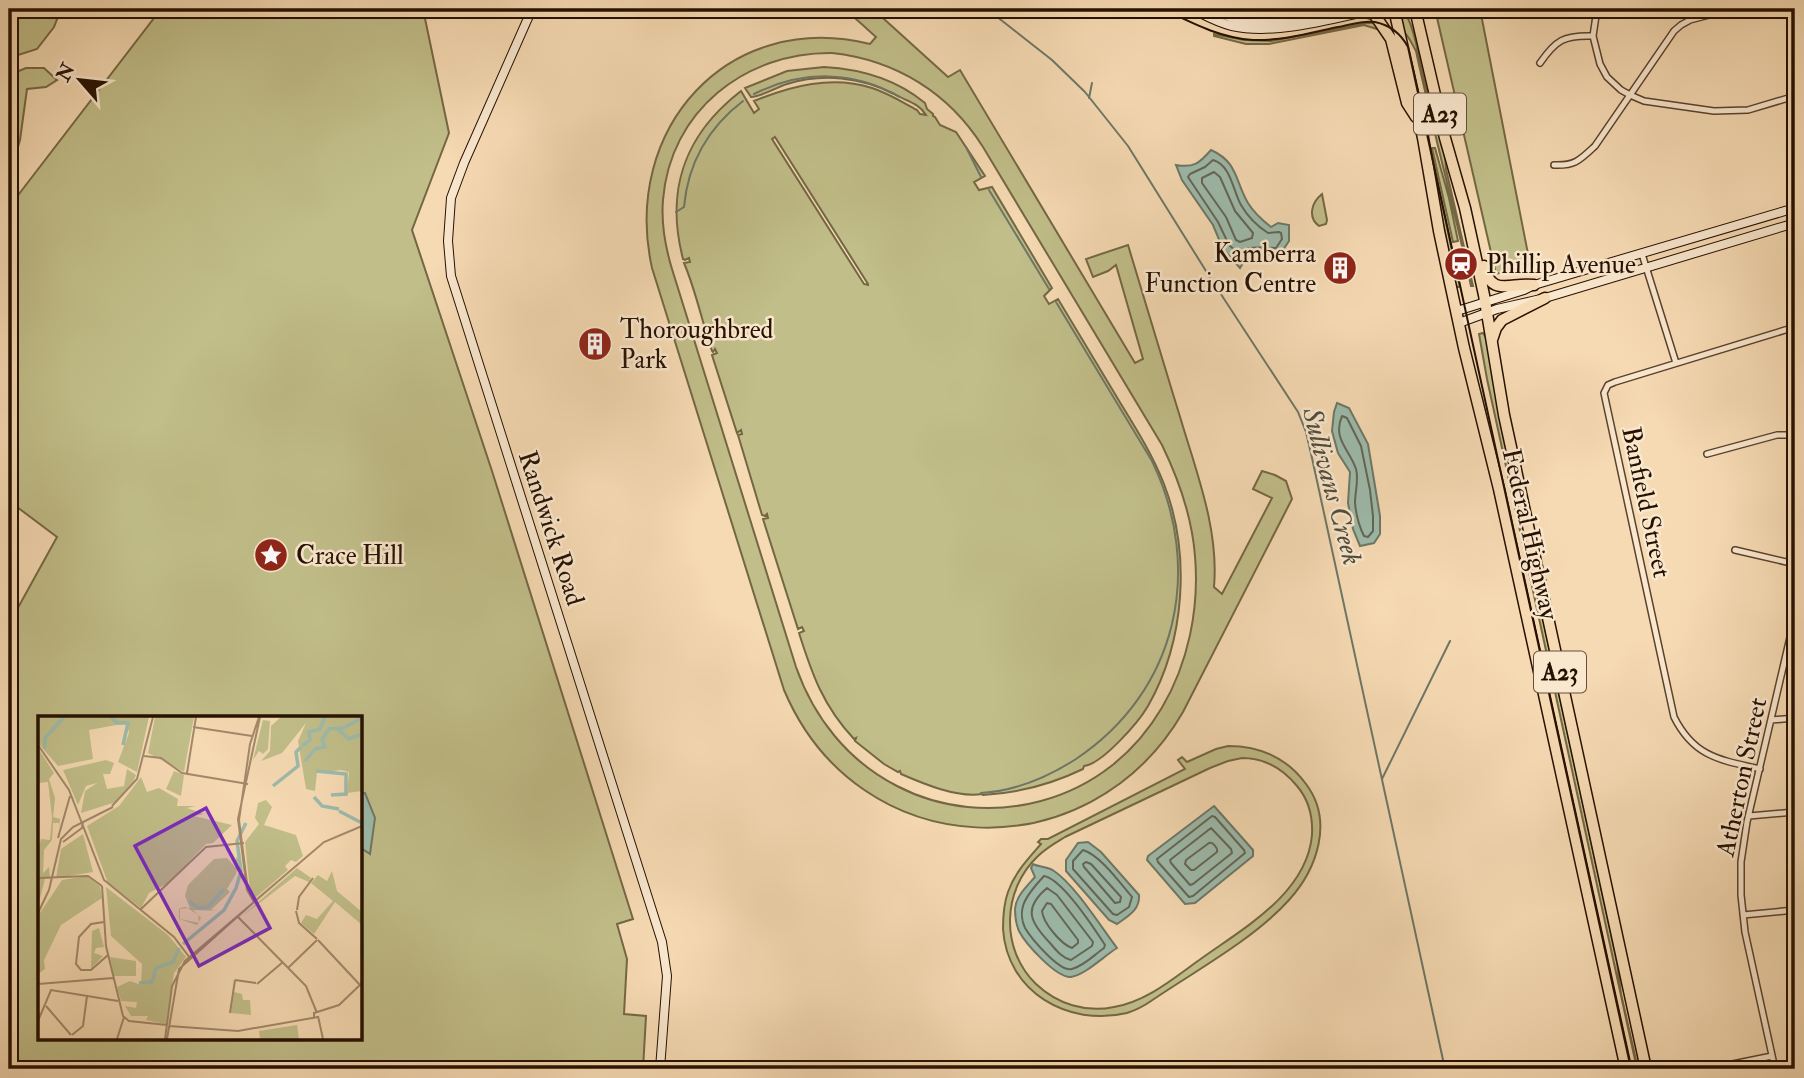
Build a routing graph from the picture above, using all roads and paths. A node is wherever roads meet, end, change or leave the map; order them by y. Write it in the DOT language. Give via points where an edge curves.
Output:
graph roads {
  1 [pos="532,9"];
  2 [pos="1192,9"];
  3 [pos="1212,9"];
  4 [pos="1378,9"];
  5 [pos="1394,9"];
  6 [pos="1415,9"];
  7 [pos="1597,9"];
  8 [pos="1732,9"];
  9 [pos="1338,10"];
  10 [pos="1364,12"];
  11 [pos="1593,36"];
  12 [pos="1540,63"];
  13 [pos="1629,95"];
  14 [pos="1795,96"];
  15 [pos="1419,122"];
  16 [pos="1554,165"];
  17 [pos="1465,208"];
  18 [pos="1795,208"];
  19 [pos="1795,223"];
  20 [pos="1642,254"];
  21 [pos="1646,268"];
  22 [pos="1534,285"];
  23 [pos="1545,298"];
  24 [pos="1486,307"];
  25 [pos="1458,317"];
  26 [pos="1795,327"];
  27 [pos="1492,340"];
  28 [pos="1676,363"];
  29 [pos="1795,435"];
  30 [pos="1707,454"];
  31 [pos="1734,550"];
  32 [pos="1795,564"];
  33 [pos="1795,616"];
  34 [pos="1795,718"];
  35 [pos="1771,720"];
  36 [pos="1760,769"];
  37 [pos="1795,812"];
  38 [pos="1749,816"];
  39 [pos="1795,910"];
  40 [pos="1743,915"];
  41 [pos="1773,1056"];
  42 [pos="660,1069"];
  43 [pos="1626,1069"];
  44 [pos="1646,1069"];
  45 [pos="1708,1069"];
  46 [pos="1775,1069"];
  1 -- 42 [label="street, Randwick Road" via="451,198 451,276 662,942 667,976"];
  2 -- 10 [label="street" via="1231,26 1265,30"];
  3 -- 9 [label="street" via="1265,23"];
  4 -- 10 [label="street"];
  5 -- 15 [label="highway, Federal Highway / A23"];
  6 -- 17 [label="highway, Federal Highway / A23"];
  7 -- 11 [label="street"];
  8 -- 13 [label="street" via="1681,25"];
  10 -- 15 [label="highway" via="1374,14 1391,38 1407,103"];
  11 -- 12 [label="street" via="1560,40"];
  11 -- 13 [label="street" via="1607,77"];
  13 -- 14 [label="street" via="1714,111 1748,110"];
  13 -- 16 [label="street" via="1582,159 1570,166"];
  15 -- 25 [label="highway, Federal Highway / A23"];
  17 -- 22 [label="highway" via="1475,222 1490,281 1501,287"];
  17 -- 24 [label="highway, Federal Highway / A23"];
  18 -- 20 [label="street"];
  19 -- 21 [label="street"];
  20 -- 21 [label="street"];
  20 -- 22 [label="street"];
  21 -- 23 [label="street"];
  21 -- 28 [label="street"];
  22 -- 24 [label="street"];
  23 -- 24 [label="street"];
  23 -- 27 [label="highway" via="1502,320"];
  24 -- 25 [label="street"];
  24 -- 27 [label="highway, Federal Highway / A23"];
  25 -- 43 [label="highway, Federal Highway / A23"];
  26 -- 28 [label="street, Banfield Street"];
  27 -- 44 [label="highway, Federal Highway / A23" via="1504,415"];
  28 -- 36 [label="street, Banfield Street" via="1608,385 1605,401 1674,717 1703,751"];
  29 -- 30 [label="street" via="1777,435"];
  31 -- 32 [label="street"];
  33 -- 35 [label="street, Atherton Street"];
  34 -- 35 [label="street"];
  35 -- 36 [label="street, Atherton Street"];
  36 -- 38 [label="street, Atherton Street"];
  37 -- 38 [label="street"];
  38 -- 40 [label="street, Atherton Street" via="1741,862"];
  39 -- 40 [label="street"];
  40 -- 41 [label="street, Atherton Street"];
  41 -- 45 [label="street"];
  41 -- 46 [label="street, Atherton Street"];
}
